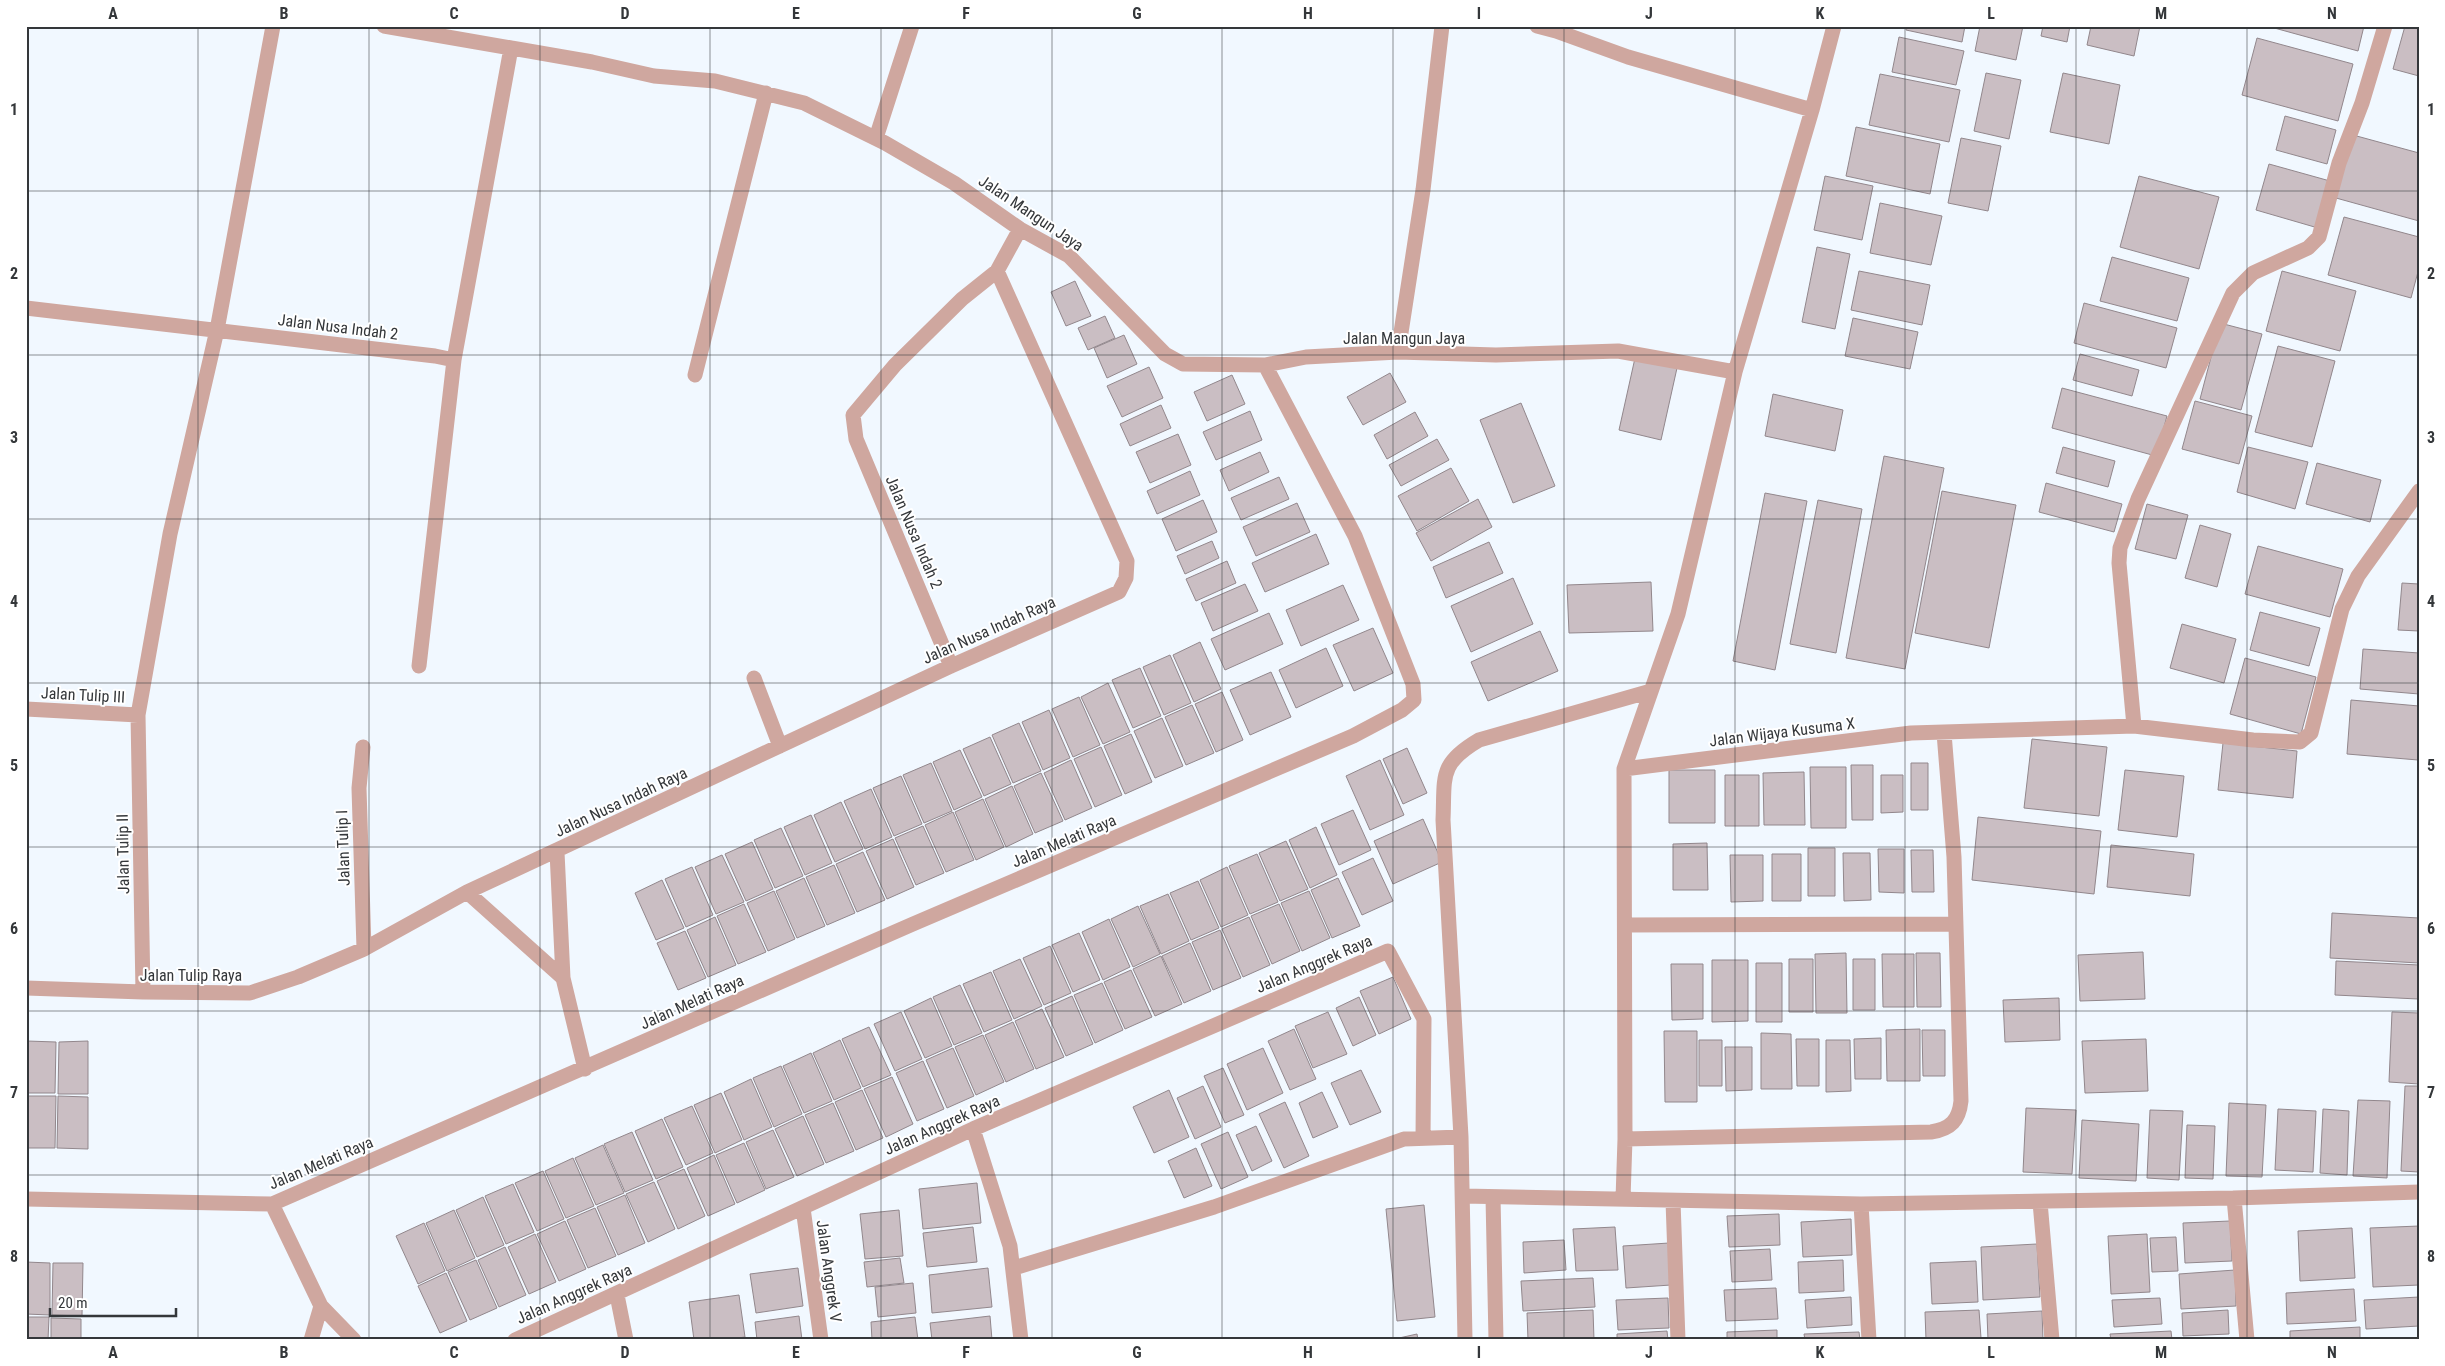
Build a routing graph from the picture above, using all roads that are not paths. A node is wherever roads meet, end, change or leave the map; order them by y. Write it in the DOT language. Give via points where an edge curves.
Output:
graph roads {
  1 [pos="273,26"];
  2 [pos="384,26"];
  3 [pos="912,26"];
  4 [pos="1442,26"];
  5 [pos="1537,26"];
  6 [pos="1834,26"];
  7 [pos="2385,26"];
  8 [pos="403,28"];
  9 [pos="512,48"];
  10 [pos="766,93"];
  11 [pos="1812,110"];
  12 [pos="876,138"];
  13 [pos="1020,229"];
  14 [pos="997,271"];
  15 [pos="26,308"];
  16 [pos="217,330"];
  17 [pos="1398,352"];
  18 [pos="454,360"];
  19 [pos="1265,365"];
  20 [pos="1735,372"];
  21 [pos="695,375"];
  22 [pos="2419,491"];
  23 [pos="419,666"];
  24 [pos="951,666"];
  25 [pos="754,678"];
  26 [pos="1651,690"];
  27 [pos="26,709"];
  28 [pos="138,715"];
  29 [pos="2134,726"];
  30 [pos="1944,733"];
  31 [pos="780,746"];
  32 [pos="363,747"];
  33 [pos="1624,769"];
  34 [pos="557,852"];
  35 [pos="467,892"];
  36 [pos="1954,924"];
  37 [pos="1625,925"];
  38 [pos="364,949"];
  39 [pos="563,978"];
  40 [pos="26,988"];
  41 [pos="143,992"];
  42 [pos="585,1069"];
  43 [pos="973,1129"];
  44 [pos="1423,1138"];
  45 [pos="1461,1138"];
  46 [pos="1625,1139"];
  47 [pos="2419,1192"];
  48 [pos="1463,1196"];
  49 [pos="1493,1197"];
  50 [pos="2234,1198"];
  51 [pos="26,1199"];
  52 [pos="1623,1199"];
  53 [pos="1673,1201"];
  54 [pos="2040,1202"];
  55 [pos="272,1204"];
  56 [pos="1862,1204"];
  57 [pos="803,1208"];
  58 [pos="1014,1268"];
  59 [pos="617,1294"];
  60 [pos="321,1306"];
  61 [pos="311,1340"];
  62 [pos="354,1340"];
  63 [pos="515,1340"];
  64 [pos="626,1340"];
  65 [pos="821,1340"];
  66 [pos="1021,1340"];
  67 [pos="1465,1340"];
  68 [pos="1496,1340"];
  69 [pos="1678,1340"];
  70 [pos="1869,1340"];
  71 [pos="2052,1340"];
  72 [pos="2247,1340"];
  1 -- 16 [label="street, Jalan Tulip II"];
  2 -- 8 [label="street, Jalan Mangun Jaya"];
  3 -- 12 [label="street"];
  4 -- 17 [label="street" via="1423,190"];
  5 -- 11 [label="street" via="1628,57"];
  6 -- 11 [label="street"];
  7 -- 29 [label="street" via="2362,103 2339,163 2319,237 2308,248 2253,273 2233,293 2135,507 2120,548"];
  8 -- 9 [label="street, Jalan Mangun Jaya"];
  9 -- 10 [label="street, Jalan Mangun Jaya" via="654,76 715,81"];
  9 -- 18 [label="street"];
  10 -- 12 [label="street, Jalan Mangun Jaya" via="804,103"];
  10 -- 21 [label="street"];
  11 -- 20 [label="street"];
  12 -- 13 [label="street, Jalan Mangun Jaya" via="954,183"];
  13 -- 14 [label="street"];
  13 -- 19 [label="street, Jalan Mangun Jaya" via="1069,256 1165,354 1183,364"];
  14 -- 24 [label="street, Jalan Nusa Indah 2" via="962,299 895,364 856,410 853,422 856,439"];
  14 -- 24 [label="street, Jalan Nusa Indah Raya" via="1127,561 1126,578 1119,592"];
  15 -- 16 [label="street, Jalan Nusa Indah 2"];
  16 -- 18 [label="street, Jalan Nusa Indah 2"];
  16 -- 28 [label="street, Jalan Tulip II" via="170,534"];
  17 -- 19 [label="street, Jalan Mangun Jaya" via="1306,357"];
  17 -- 20 [label="street, Jalan Mangun Jaya" via="1496,355 1618,351"];
  18 -- 23 [label="street"];
  19 -- 42 [label="street, Jalan Melati Raya" via="1355,536 1414,684 1416,695 1410,705 1353,736 913,924"];
  20 -- 26 [label="street" via="1678,614"];
  22 -- 29 [label="street, Jalan Wijaya Kusuma X" via="2358,576 2342,609 2313,727 2305,739 2288,742"];
  24 -- 31 [label="street, Jalan Nusa Indah Raya"];
  25 -- 31 [label="street"];
  26 -- 33 [label="street"];
  26 -- 45 [label="street" via="1479,740 1461,750 1445,771 1443,820"];
  27 -- 28 [label="street, Jalan Tulip III"];
  28 -- 41 [label="street, Jalan Tulip II"];
  29 -- 30 [label="street, Jalan Wijaya Kusuma X"];
  30 -- 33 [label="street, Jalan Wijaya Kusuma X" via="1910,733"];
  30 -- 36 [label="street" via="1954,857"];
  31 -- 34 [label="street, Jalan Nusa Indah Raya"];
  32 -- 38 [label="street, Jalan Tulip I" via="359,788"];
  33 -- 37 [label="street"];
  34 -- 35 [label="street, Jalan Nusa Indah Raya"];
  34 -- 39 [label="street"];
  35 -- 38 [label="street, Jalan Tulip Raya"];
  35 -- 39 [label="street"];
  36 -- 37 [label="street"];
  36 -- 46 [label="street" via="1961,1101 1953,1124 1931,1132"];
  37 -- 46 [label="street"];
  38 -- 41 [label="street, Jalan Tulip Raya" via="250,993"];
  39 -- 42 [label="street"];
  40 -- 41 [label="street, Jalan Tulip Raya"];
  42 -- 55 [label="street, Jalan Melati Raya"];
  43 -- 44 [label="street, Jalan Anggrek Raya" via="1388,951 1424,1020"];
  43 -- 57 [label="street, Jalan Anggrek Raya"];
  43 -- 58 [label="street" via="1006,1232"];
  44 -- 45 [label="street"];
  44 -- 58 [label="street" via="1404,1139 1214,1207"];
  45 -- 48 [label="street"];
  46 -- 52 [label="street"];
  47 -- 50 [label="street"];
  48 -- 49 [label="street"];
  48 -- 67 [label="street"];
  49 -- 52 [label="street"];
  49 -- 68 [label="street"];
  50 -- 54 [label="street"];
  50 -- 72 [label="street"];
  51 -- 55 [label="street, Jalan Melati Raya"];
  52 -- 53 [label="street"];
  53 -- 56 [label="street"];
  53 -- 69 [label="street"];
  54 -- 56 [label="street"];
  54 -- 71 [label="street"];
  55 -- 60 [label="street"];
  56 -- 70 [label="street"];
  57 -- 59 [label="street, Jalan Anggrek Raya"];
  57 -- 65 [label="street, Jalan Anggrek V"];
  58 -- 66 [label="street"];
  59 -- 63 [label="street, Jalan Anggrek Raya"];
  59 -- 64 [label="street"];
  60 -- 61 [label="street"];
  60 -- 62 [label="street"];
}
